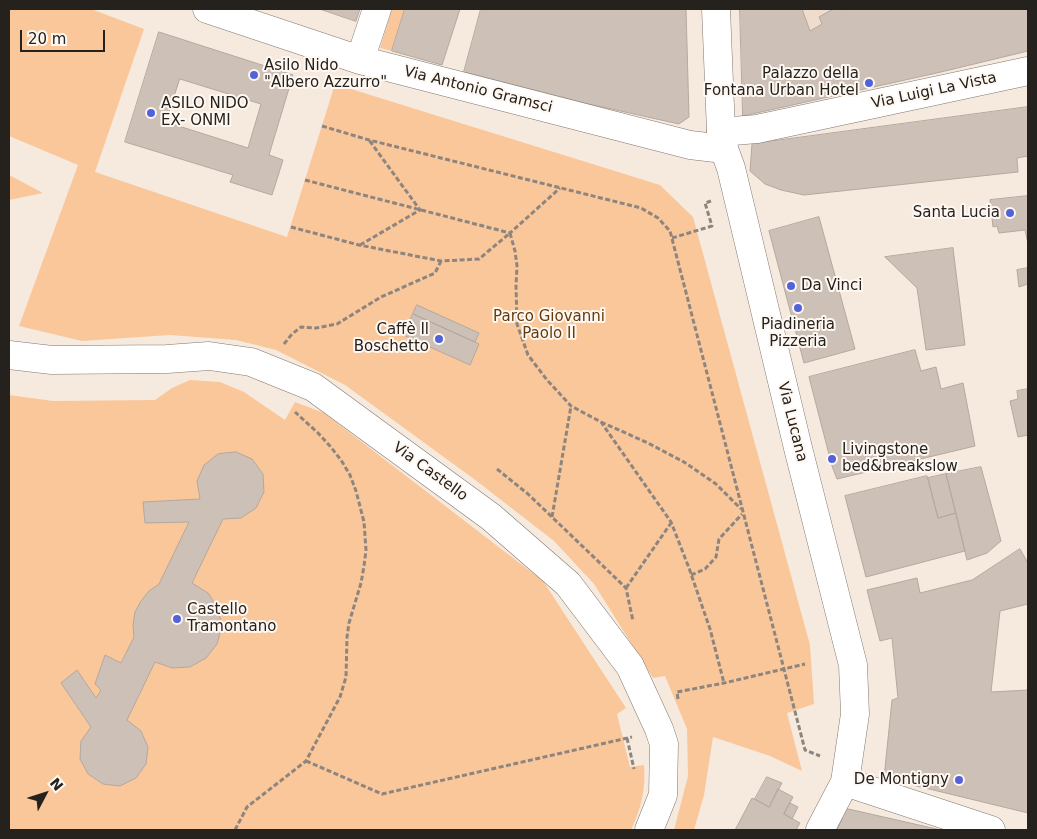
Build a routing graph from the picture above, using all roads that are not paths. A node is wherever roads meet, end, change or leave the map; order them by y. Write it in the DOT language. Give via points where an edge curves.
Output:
graph roads {
  1 [pos="207,9"];
  2 [pos="377,9"];
  3 [pos="716,9"];
  4 [pos="360,60"];
  5 [pos="1028,71"];
  6 [pos="723,140"];
  7 [pos="9,355"];
  8 [pos="844,782"];
  9 [pos="649,830"];
  10 [pos="820,830"];
  11 [pos="991,830"];
  1 -- 4 [label="street, Via Antonio Gramsci"];
  2 -- 4 [label="street"];
  3 -- 6 [label="street, Via Lucana"];
  4 -- 6 [label="street, Via Antonio Gramsci" via="690,145"];
  5 -- 6 [label="street, Via Luigi La Vista" via="757,129"];
  6 -- 8 [label="street, Via Lucana" via="853,664 855,714"];
  7 -- 9 [label="street, Via Castello" via="52,360 209,356 251,362 313,387 484,511 568,584 630,666 664,744 663,795"];
  8 -- 10 [label="street, Via Lucana"];
  8 -- 11 [label="street"];
}
